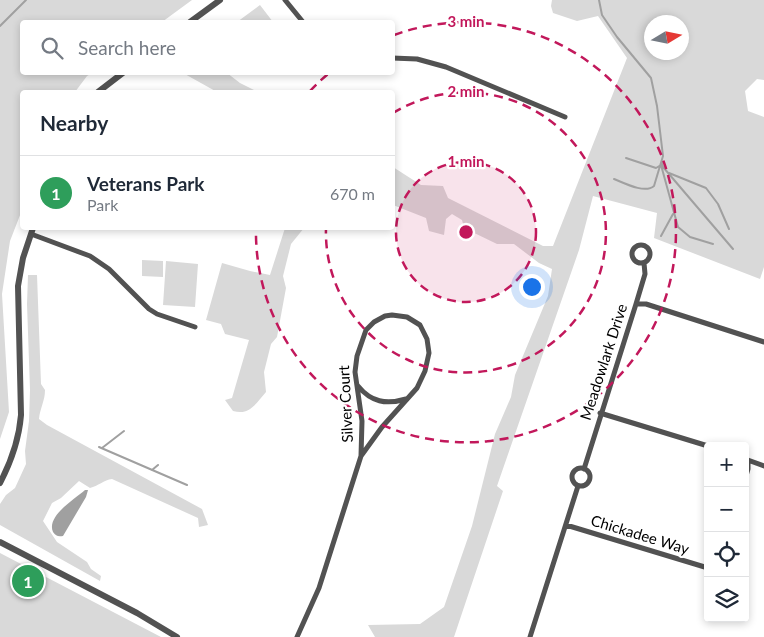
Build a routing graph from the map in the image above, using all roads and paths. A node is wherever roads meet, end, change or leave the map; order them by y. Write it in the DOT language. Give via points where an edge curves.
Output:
graph roads {
  1 [pos="220,0"];
  2 [pos="285,0"];
  3 [pos="193,20"];
  4 [pos="301,20"];
  5 [pos="395,58"];
  6 [pos="120,75"];
  7 [pos="101,90"];
  8 [pos="565,117"];
  9 [pos="32,231"];
  10 [pos="644,263"];
  11 [pos="636,304"];
  12 [pos="195,327"];
  13 [pos="764,342"];
  14 [pos="358,385"];
  15 [pos="406,399"];
  16 [pos="600,413"];
  17 [pos="704,445"];
  18 [pos="361,456"];
  19 [pos="749,461"];
  20 [pos="764,466"];
  21 [pos="584,469"];
  22 [pos="0,483"];
  23 [pos="578,486"];
  24 [pos="566,525"];
  25 [pos="0,542"];
  26 [pos="704,567"];
  27 [pos="177,637"];
  28 [pos="297,637"];
  29 [pos="530,637"];
  1 -- 3 [label="street"];
  2 -- 4 [label="street"];
  5 -- 8 [label="street" via="446,66"];
  6 -- 7 [label="street"];
  9 -- 12 [label="street" via="90,256 109,269 157,314"];
  9 -- 22 [label="street" via="18,286 20,429"];
  10 -- 11 [label="street, Meadowlark Drive" via="645,274"];
  11 -- 13 [label="street" via="646,304"];
  11 -- 16 [label="street, Meadowlark Drive"];
  14 -- 15 [label="street" via="368,396 382,402"];
  14 -- 15 [label="street, Silver Court" via="356,356 366,330 385,316 407,317 424,331 429,353 421,380 414,393"];
  14 -- 18 [label="street, Silver Court"];
  15 -- 18 [label="street, Silver Court"];
  16 -- 17 [label="street"];
  16 -- 21 [label="street, Meadowlark Drive"];
  18 -- 28 [label="street, Silver Court" via="319,588"];
  19 -- 20 [label="street"];
  21 -- 23 [label="street, Meadowlark Drive" via="590,474 590,480 586,485"];
  21 -- 23 [label="street, Meadowlark Drive" via="572,474 573,483"];
  23 -- 24 [label="street, Meadowlark Drive"];
  24 -- 26 [label="street, Chickadee Way"];
  24 -- 29 [label="street, Meadowlark Drive"];
  25 -- 27 [label="street"];
}
